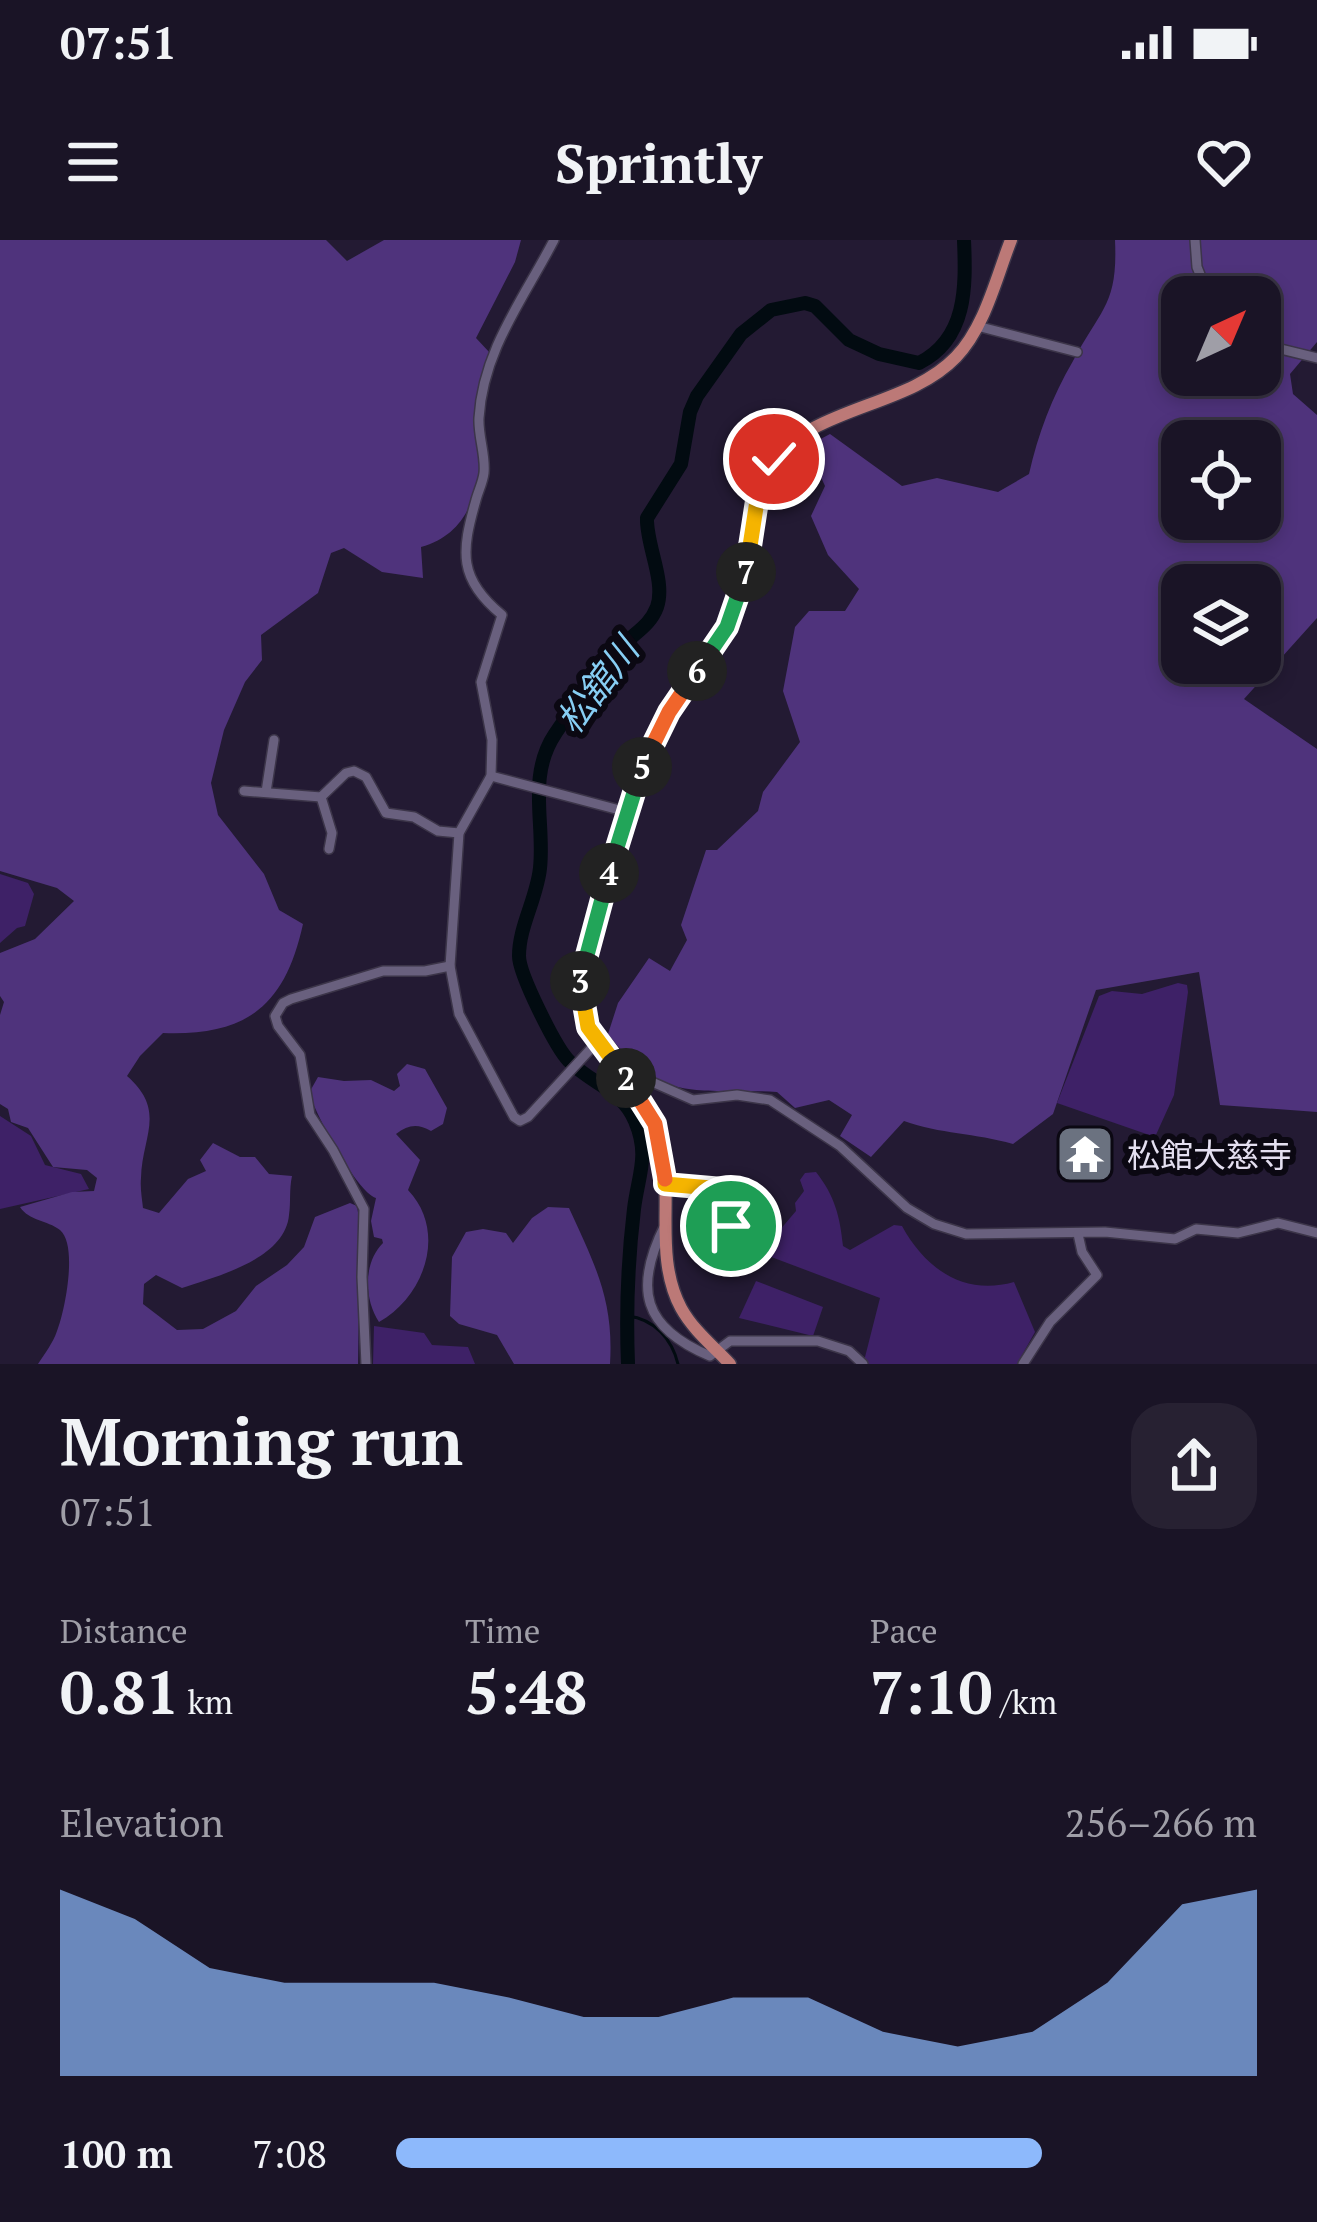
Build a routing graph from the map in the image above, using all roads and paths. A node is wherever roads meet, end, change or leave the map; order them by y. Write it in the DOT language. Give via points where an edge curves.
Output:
graph roads {
  1 [pos="554,240"];
  2 [pos="1011,240"];
  3 [pos="1195,240"];
  4 [pos="1201,276"];
  5 [pos="977,326"];
  6 [pos="1281,349"];
  7 [pos="1077,352"];
  8 [pos="1317,358"];
  9 [pos="274,740"];
  10 [pos="491,776"];
  11 [pos="244,791"];
  12 [pos="266,792"];
  13 [pos="321,797"];
  14 [pos="627,812"];
  15 [pos="458,833"];
  16 [pos="329,848"];
  17 [pos="450,966"];
  18 [pos="597,1042"];
  19 [pos="632,1084"];
  20 [pos="665,1184"];
  21 [pos="667,1221"];
  22 [pos="731,1226"];
  23 [pos="1317,1233"];
  24 [pos="1078,1234"];
  25 [pos="718,1351"];
  26 [pos="366,1364"];
  27 [pos="730,1364"];
  28 [pos="862,1364"];
  29 [pos="1023,1364"];
  1 -- 10 [label="street" via="507,320 479,417 484,472 465,563 475,591 502,615 481,682"];
  2 -- 5 [label="main road"];
  3 -- 4 [label="street"];
  5 -- 7 [label="street"];
  5 -- 14 [label="main road" via="935,374 796,440 768,467 736,606 654,739"];
  6 -- 8 [label="street"];
  9 -- 12 [label="street"];
  10 -- 14 [label="street"];
  10 -- 15 [label="street"];
  11 -- 12 [label="street"];
  12 -- 13 [label="street"];
  13 -- 15 [label="street" via="346,773 361,772 386,813"];
  13 -- 16 [label="street"];
  14 -- 18 [label="main road" via="579,985"];
  15 -- 17 [label="street"];
  17 -- 18 [label="street" via="459,1014 514,1117 524,1120"];
  17 -- 26 [label="street" via="374,972 291,999 275,1016 300,1055 310,1115 364,1209"];
  18 -- 19 [label="main road"];
  19 -- 20 [label="main road" via="655,1124"];
  19 -- 24 [label="street" via="652,1082 693,1100 770,1100 840,1145 907,1208 950,1230"];
  20 -- 21 [label="main road"];
  20 -- 22 [label="street" via="734,1190"];
  21 -- 25 [label="main road" via="674,1294"];
  21 -- 25 [label="street" via="652,1265 650,1311 679,1340 710,1356"];
  23 -- 24 [label="street" via="1269,1223 1238,1233 1196,1229 1175,1239"];
  24 -- 29 [label="street" via="1097,1275 1050,1322"];
  25 -- 27 [label="main road"];
  25 -- 28 [label="street" via="730,1341 818,1341"];
}
